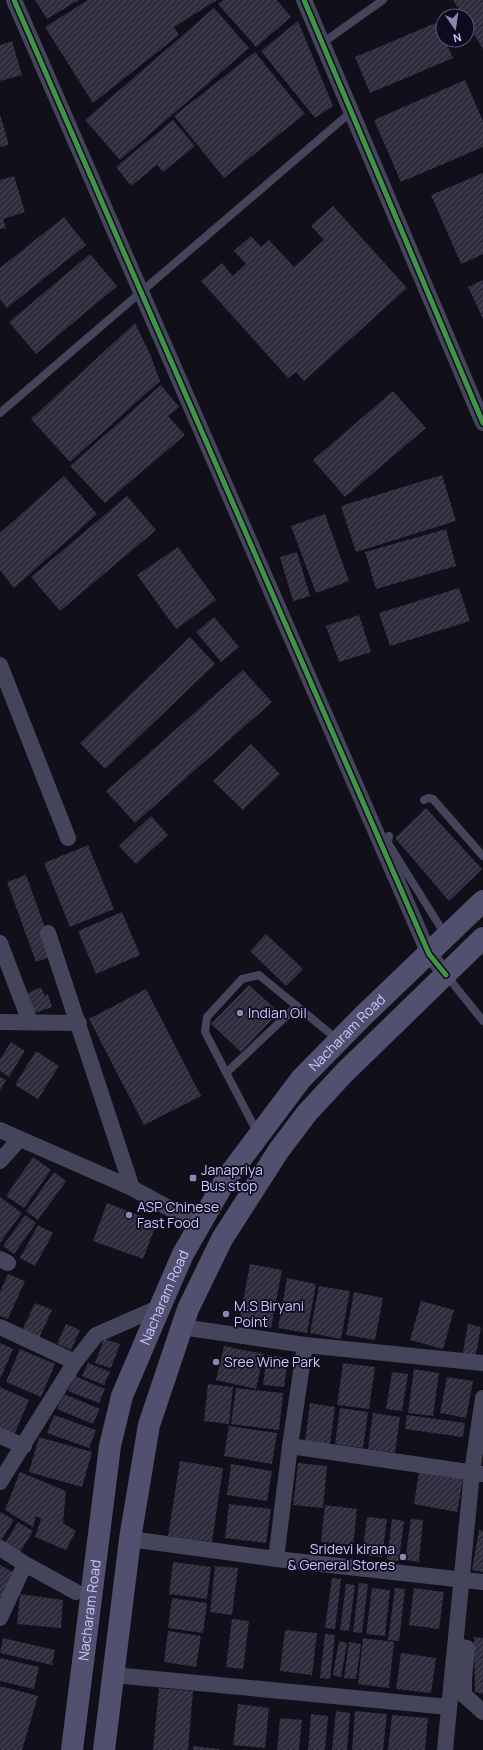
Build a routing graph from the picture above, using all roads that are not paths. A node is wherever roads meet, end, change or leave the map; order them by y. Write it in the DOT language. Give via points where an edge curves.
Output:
graph roads {
  1 [pos="14,0"];
  2 [pos="304,0"];
  3 [pos="383,0"];
  4 [pos="321,44"];
  5 [pos="351,112"];
  6 [pos="141,293"];
  7 [pos="0,413"];
  8 [pos="483,423"];
  9 [pos="0,665"];
  10 [pos="424,800"];
  11 [pos="389,836"];
  12 [pos="68,838"];
  13 [pos="483,856"];
  14 [pos="483,901"];
  15 [pos="48,933"];
  16 [pos="447,937"];
  17 [pos="483,938"];
  18 [pos="0,943"];
  19 [pos="429,954"];
  20 [pos="446,975"];
  21 [pos="297,1006"];
  22 [pos="483,1021"];
  23 [pos="0,1022"];
  24 [pos="30,1022"];
  25 [pos="79,1023"];
  26 [pos="339,1041"];
  27 [pos="226,1073"];
  28 [pos="0,1130"];
  29 [pos="258,1134"];
  30 [pos="19,1140"];
  31 [pos="0,1161"];
  32 [pos="132,1188"];
  33 [pos="200,1225"];
  34 [pos="160,1307"];
  35 [pos="0,1327"];
  36 [pos="181,1327"];
  37 [pos="305,1345"];
  38 [pos="75,1362"];
  39 [pos="483,1363"];
  40 [pos="483,1398"];
  41 [pos="0,1436"];
  42 [pos="24,1446"];
  43 [pos="290,1446"];
  44 [pos="477,1473"];
  45 [pos="0,1482"];
  46 [pos="130,1539"];
  47 [pos="0,1548"];
  48 [pos="276,1559"];
  49 [pos="25,1564"];
  50 [pos="461,1580"];
  51 [pos="483,1582"];
  52 [pos="76,1592"];
  53 [pos="0,1618"];
  54 [pos="114,1675"];
  55 [pos="458,1678"];
  56 [pos="449,1707"];
  57 [pos="483,1712"];
  58 [pos="72,1750"];
  59 [pos="104,1750"];
  60 [pos="445,1750"];
  1 -- 6 [label="street"];
  2 -- 4 [label="street"];
  3 -- 4 [label="lane"];
  4 -- 5 [label="street"];
  5 -- 6 [label="lane"];
  5 -- 8 [label="street"];
  6 -- 7 [label="lane"];
  6 -- 19 [label="street"];
  9 -- 12 [label="street"];
  10 -- 13 [label="lane" via="433,799"];
  11 -- 16 [label="lane" via="388,843"];
  14 -- 16 [label="main road, Nacharam Road"];
  15 -- 25 [label="street"];
  16 -- 19 [label="main road, Nacharam Road"];
  17 -- 20 [label="main road, Nacharam Road"];
  18 -- 24 [label="street"];
  19 -- 20 [label="street"];
  19 -- 26 [label="main road, Nacharam Road"];
  20 -- 22 [label="lane"];
  20 -- 36 [label="main road, Nacharam Road" via="344,1073 307,1113 279,1150 222,1239"];
  21 -- 26 [label="lane"];
  21 -- 27 [label="lane"];
  21 -- 27 [label="lane" via="259,975 242,979 207,1017 205,1032"];
  23 -- 24 [label="street"];
  24 -- 25 [label="street"];
  25 -- 32 [label="street"];
  26 -- 29 [label="main road, Nacharam Road" via="301,1079"];
  27 -- 29 [label="lane"];
  28 -- 30 [label="street"];
  29 -- 33 [label="main road, Nacharam Road" via="226,1179"];
  30 -- 31 [label="street"];
  30 -- 32 [label="street"];
  32 -- 33 [label="street"];
  33 -- 34 [label="main road, Nacharam Road" via="183,1254"];
  34 -- 38 [label="street" via="96,1336"];
  34 -- 58 [label="main road, Nacharam Road" via="122,1396 110,1446"];
  35 -- 38 [label="street"];
  36 -- 37 [label="street"];
  36 -- 46 [label="main road, Nacharam Road" via="149,1424"];
  37 -- 39 [label="street"];
  37 -- 43 [label="street"];
  38 -- 42 [label="street"];
  40 -- 44 [label="street"];
  41 -- 42 [label="street"];
  42 -- 45 [label="street"];
  43 -- 44 [label="street"];
  43 -- 48 [label="street"];
  44 -- 50 [label="street"];
  46 -- 48 [label="street"];
  46 -- 54 [label="main road, Nacharam Road"];
  47 -- 49 [label="street"];
  48 -- 50 [label="street"];
  49 -- 52 [label="street"];
  49 -- 53 [label="street"];
  50 -- 51 [label="street"];
  50 -- 55 [label="street" via="455,1646"];
  54 -- 56 [label="street"];
  54 -- 59 [label="main road, Nacharam Road"];
  55 -- 56 [label="street"];
  55 -- 57 [label="street" via="464,1695"];
  56 -- 60 [label="street"];
}
